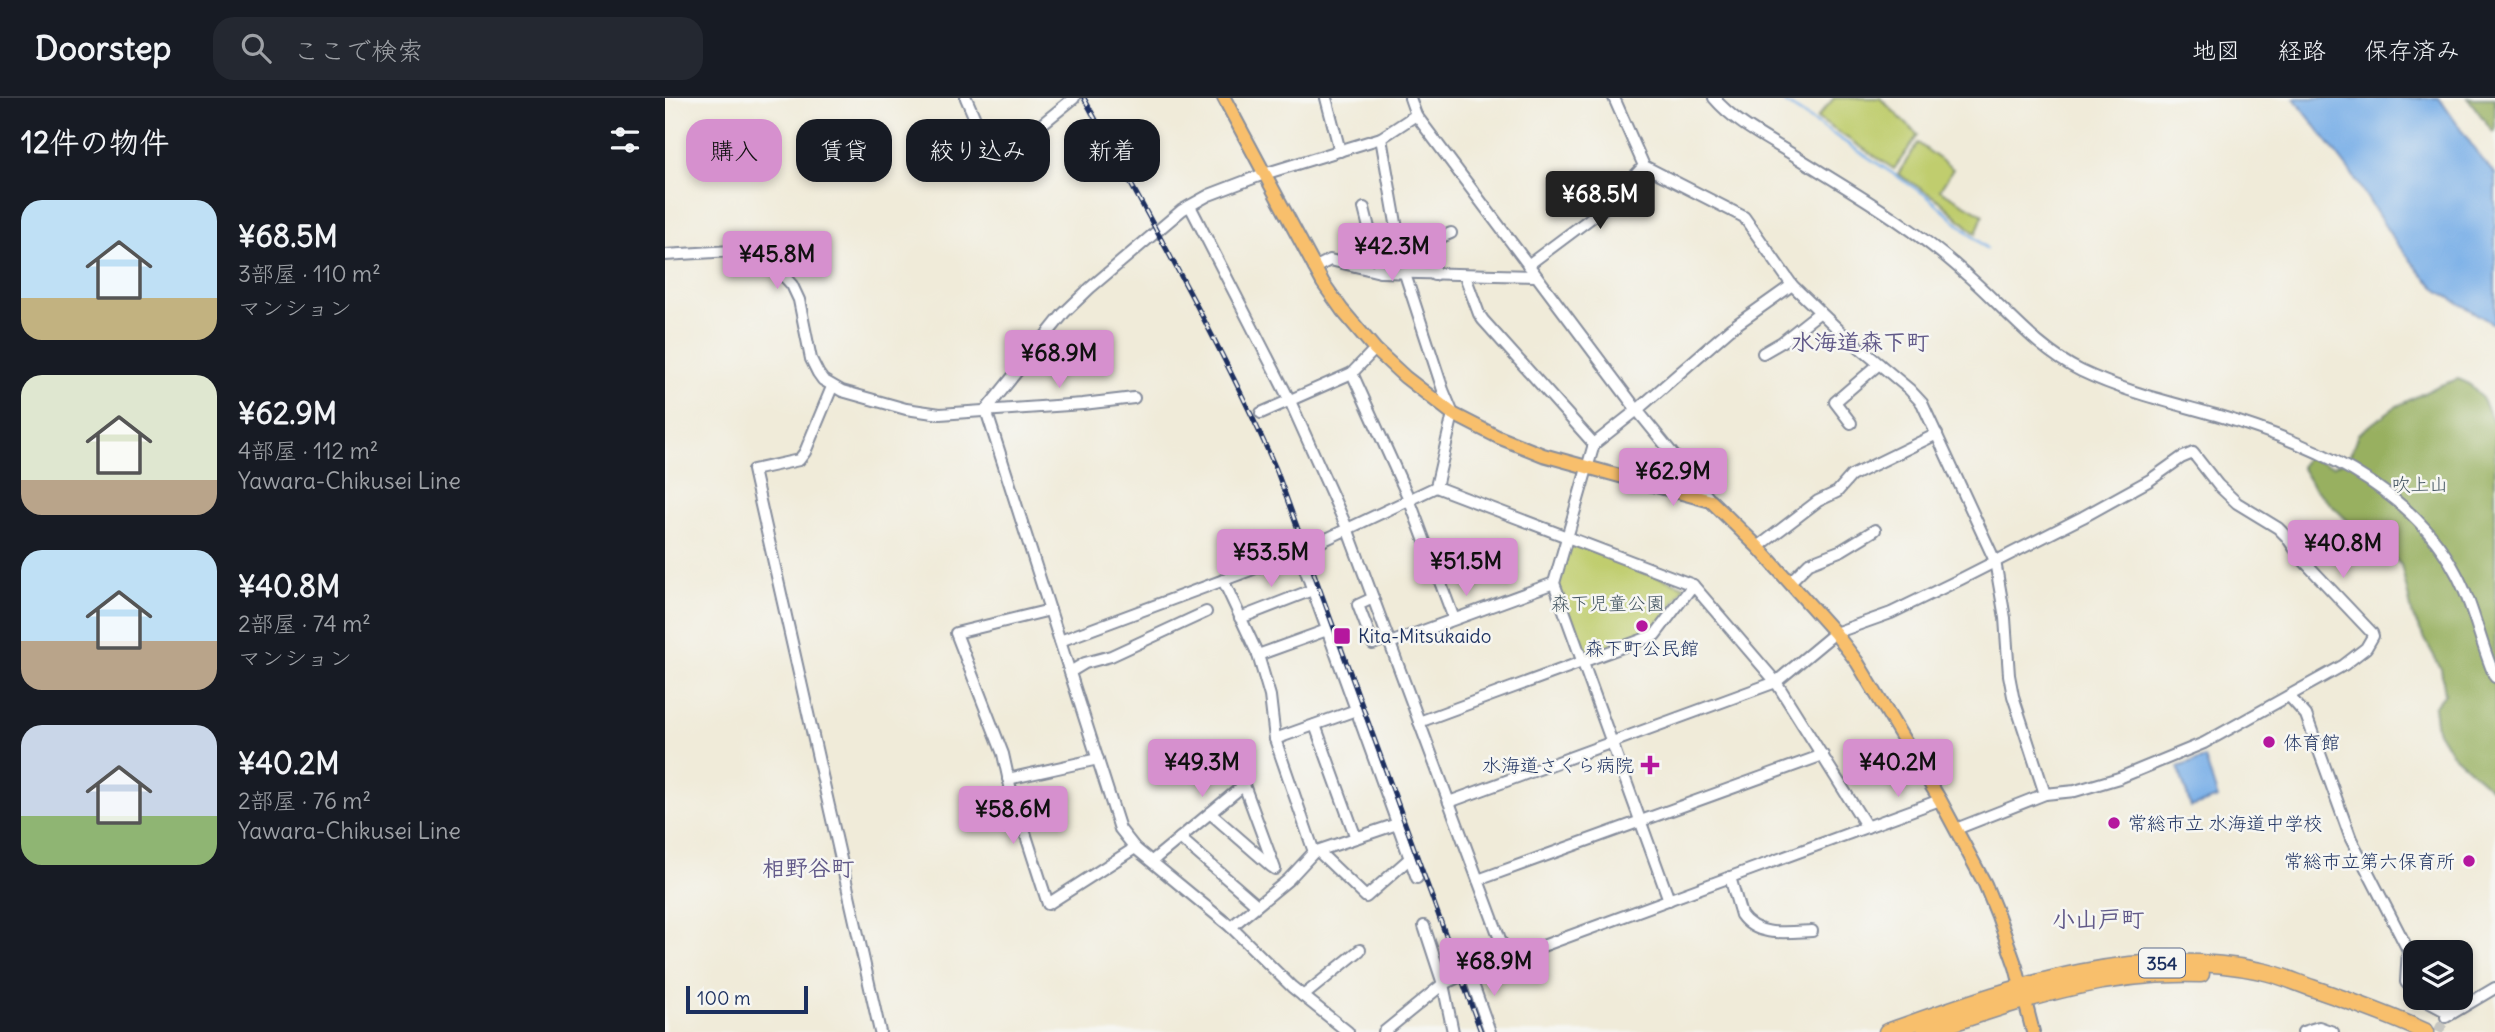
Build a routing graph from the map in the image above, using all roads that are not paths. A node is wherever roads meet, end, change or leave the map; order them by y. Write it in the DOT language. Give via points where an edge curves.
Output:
graph roads {
  1 [pos="966,98"];
  2 [pos="1074,98"];
  3 [pos="1224,98"];
  4 [pos="1326,98"];
  5 [pos="1410,98"];
  6 [pos="1614,98"];
  7 [pos="1714,98"];
  8 [pos="1416,115"];
  9 [pos="1381,138"];
  10 [pos="1340,151"];
  11 [pos="1644,166"];
  12 [pos="1263,174"];
  13 [pos="1190,206"];
  14 [pos="1364,208"];
  15 [pos="1451,233"];
  16 [pos="665,255"];
  17 [pos="1528,265"];
  18 [pos="1314,268"];
  19 [pos="1380,272"];
  20 [pos="1405,274"];
  21 [pos="1434,275"];
  22 [pos="1465,276"];
  23 [pos="1536,276"];
  24 [pos="1792,285"];
  25 [pos="1820,312"];
  26 [pos="1375,349"];
  27 [pos="1763,353"];
  28 [pos="1879,364"];
  29 [pos="1352,373"];
  30 [pos="832,387"];
  31 [pos="1134,398"];
  32 [pos="1290,401"];
  33 [pos="985,410"];
  34 [pos="1637,410"];
  35 [pos="1261,413"];
  36 [pos="1453,414"];
  37 [pos="1851,423"];
  38 [pos="1937,435"];
  39 [pos="1594,444"];
  40 [pos="1587,469"];
  41 [pos="1436,487"];
  42 [pos="1409,499"];
  43 [pos="1711,501"];
  44 [pos="1347,528"];
  45 [pos="1875,530"];
  46 [pos="1565,538"];
  47 [pos="1758,547"];
  48 [pos="1299,552"];
  49 [pos="1995,561"];
  50 [pos="1223,580"];
  51 [pos="1790,582"];
  52 [pos="1553,583"];
  53 [pos="1693,585"];
  54 [pos="1312,590"];
  55 [pos="1373,598"];
  56 [pos="1050,610"];
  57 [pos="1206,612"];
  58 [pos="1240,618"];
  59 [pos="1454,618"];
  60 [pos="1327,630"];
  61 [pos="1835,633"];
  62 [pos="1060,641"];
  63 [pos="1389,641"];
  64 [pos="1258,655"];
  65 [pos="1581,662"];
  66 [pos="1070,672"];
  67 [pos="2495,677"];
  68 [pos="1776,682"];
  69 [pos="2289,696"];
  70 [pos="1356,710"];
  71 [pos="1419,722"];
  72 [pos="1315,725"];
  73 [pos="1275,739"];
  74 [pos="1611,743"];
  75 [pos="1226,752"];
  76 [pos="1823,755"];
  77 [pos="1098,759"];
  78 [pos="1008,779"];
  79 [pos="1244,785"];
  80 [pos="2045,794"];
  81 [pos="1940,800"];
  82 [pos="1449,802"];
  83 [pos="1210,813"];
  84 [pos="1641,820"];
  85 [pos="1397,824"];
  86 [pos="1867,827"];
  87 [pos="1956,829"];
  88 [pos="1180,838"];
  89 [pos="1356,838"];
  90 [pos="1135,848"];
  91 [pos="1317,852"];
  92 [pos="1409,859"];
  93 [pos="1152,861"];
  94 [pos="1275,869"];
  95 [pos="1730,877"];
  96 [pos="1417,878"];
  97 [pos="1288,880"];
  98 [pos="1478,880"];
  99 [pos="1669,900"];
  100 [pos="1257,905"];
  101 [pos="1424,926"];
  102 [pos="1231,927"];
  103 [pos="1812,931"];
  104 [pos="2403,940"];
  105 [pos="1360,950"];
  106 [pos="1507,958"];
  107 [pos="1469,973"];
  108 [pos="1443,984"];
  109 [pos="2495,988"];
  110 [pos="2022,992"];
  111 [pos="1303,996"];
  112 [pos="2473,1001"];
  113 [pos="2441,1010"];
  114 [pos="2458,1010"];
  115 [pos="880,1032"];
  116 [pos="1348,1032"];
  117 [pos="1384,1032"];
  118 [pos="1453,1032"];
  119 [pos="1490,1032"];
  120 [pos="1887,1032"];
  121 [pos="1925,1032"];
  122 [pos="2033,1032"];
  123 [pos="2303,1032"];
  124 [pos="2333,1032"];
  125 [pos="2426,1032"];
  1 -- 2 [label="street" via="999,159"];
  3 -- 12 [label="main road"];
  4 -- 10 [label="street"];
  5 -- 8 [label="street"];
  6 -- 11 [label="street"];
  7 -- 67 [label="street" via="1740,121 1907,226 1971,278 2018,325 2078,369 2133,392 2290,440 2332,458 2402,505 2456,573"];
  8 -- 9 [label="street"];
  8 -- 17 [label="street"];
  9 -- 10 [label="street"];
  9 -- 20 [label="street"];
  10 -- 12 [label="street"];
  11 -- 17 [label="street" via="1603,209"];
  11 -- 24 [label="street" via="1744,217"];
  12 -- 13 [label="street"];
  12 -- 18 [label="main road"];
  13 -- 32 [label="street"];
  13 -- 33 [label="street" via="1073,304"];
  14 -- 19 [label="street"];
  15 -- 21 [label="street" via="1433,242"];
  16 -- 30 [label="street" via="748,250 768,259 792,285 811,359"];
  17 -- 23 [label="street"];
  18 -- 19 [label="street" via="1330,260"];
  18 -- 26 [label="main road"];
  19 -- 20 [label="street"];
  20 -- 21 [label="street"];
  20 -- 36 [label="street"];
  21 -- 22 [label="street"];
  22 -- 23 [label="street"];
  22 -- 39 [label="street" via="1483,320"];
  23 -- 34 [label="street"];
  24 -- 25 [label="street"];
  24 -- 34 [label="street" via="1730,329"];
  25 -- 27 [label="street"];
  25 -- 28 [label="street"];
  26 -- 29 [label="street"];
  26 -- 36 [label="main road"];
  28 -- 37 [label="street" via="1835,402"];
  28 -- 38 [label="street" via="1921,403"];
  29 -- 32 [label="street"];
  29 -- 42 [label="street"];
  30 -- 33 [label="street" via="923,412"];
  30 -- 115 [label="street" via="799,460 754,470"];
  31 -- 33 [label="street"];
  32 -- 35 [label="street"];
  32 -- 44 [label="street"];
  33 -- 56 [label="street"];
  34 -- 39 [label="street"];
  34 -- 43 [label="street"];
  36 -- 40 [label="main road" via="1521,447"];
  36 -- 41 [label="street"];
  38 -- 47 [label="street" via="1851,476 1837,492"];
  38 -- 49 [label="street"];
  39 -- 40 [label="street"];
  40 -- 43 [label="main road"];
  40 -- 46 [label="street"];
  41 -- 42 [label="street"];
  41 -- 46 [label="street"];
  42 -- 44 [label="street"];
  42 -- 59 [label="street"];
  43 -- 47 [label="main road"];
  44 -- 48 [label="street"];
  44 -- 55 [label="street"];
  45 -- 51 [label="street" via="1809,563"];
  46 -- 52 [label="street"];
  46 -- 53 [label="street"];
  47 -- 51 [label="main road"];
  48 -- 50 [label="street"];
  48 -- 54 [label="street"];
  49 -- 61 [label="street" via="1913,603"];
  49 -- 69 [label="street" via="2083,517 2193,453 2237,503 2286,536 2374,636 2344,666"];
  49 -- 80 [label="street" via="2013,696"];
  50 -- 58 [label="street"];
  50 -- 62 [label="street"];
  51 -- 61 [label="main road"];
  52 -- 59 [label="street"];
  52 -- 65 [label="street"];
  53 -- 65 [label="street" via="1655,635"];
  53 -- 68 [label="street"];
  54 -- 58 [label="street"];
  54 -- 60 [label="street"];
  55 -- 63 [label="street"];
  55 -- 63 [label="street" via="1358,605 1373,644"];
  56 -- 62 [label="street"];
  56 -- 78 [label="street" via="956,633 1003,754"];
  57 -- 66 [label="street"];
  58 -- 64 [label="street"];
  59 -- 63 [label="street"];
  60 -- 64 [label="street"];
  60 -- 70 [label="street"];
  61 -- 68 [label="street"];
  61 -- 81 [label="main road"];
  62 -- 66 [label="street"];
  63 -- 71 [label="street"];
  64 -- 73 [label="street" via="1270,696"];
  65 -- 71 [label="street"];
  65 -- 74 [label="street"];
  66 -- 77 [label="street"];
  68 -- 74 [label="street"];
  68 -- 76 [label="street"];
  69 -- 80 [label="street" via="2204,743 2119,778"];
  69 -- 104 [label="street" via="2307,715 2351,839"];
  70 -- 72 [label="street"];
  70 -- 85 [label="street"];
  71 -- 82 [label="street"];
  72 -- 73 [label="street"];
  72 -- 89 [label="street"];
  73 -- 91 [label="street"];
  74 -- 82 [label="street"];
  74 -- 84 [label="street"];
  75 -- 79 [label="street"];
  76 -- 84 [label="street"];
  76 -- 86 [label="street"];
  77 -- 78 [label="street"];
  77 -- 90 [label="street" via="1120,829"];
  78 -- 90 [label="street" via="1048,904"];
  79 -- 83 [label="street"];
  79 -- 94 [label="street"];
  80 -- 87 [label="street"];
  81 -- 86 [label="street"];
  81 -- 87 [label="main road"];
  82 -- 98 [label="street"];
  83 -- 88 [label="street"];
  83 -- 94 [label="street"];
  84 -- 98 [label="street"];
  84 -- 99 [label="street"];
  85 -- 89 [label="street"];
  85 -- 92 [label="street"];
  86 -- 95 [label="street"];
  87 -- 110 [label="main road" via="1998,916"];
  88 -- 93 [label="street"];
  88 -- 100 [label="street"];
  89 -- 91 [label="street"];
  90 -- 93 [label="street"];
  91 -- 92 [label="street" via="1366,897"];
  91 -- 97 [label="street"];
  92 -- 96 [label="street"];
  93 -- 102 [label="street"];
  94 -- 97 [label="street"];
  95 -- 99 [label="street"];
  95 -- 103 [label="street" via="1745,920 1763,931"];
  97 -- 100 [label="street"];
  98 -- 106 [label="street"];
  99 -- 106 [label="street"];
  100 -- 102 [label="street"];
  101 -- 108 [label="street"];
  102 -- 111 [label="street"];
  105 -- 111 [label="street"];
  106 -- 107 [label="street"];
  107 -- 108 [label="street"];
  107 -- 119 [label="street"];
  108 -- 117 [label="street"];
  108 -- 118 [label="street"];
  109 -- 112 [label="street"];
  110 -- 120 [label="highway, 354"];
  110 -- 121 [label="highway, 354"];
  110 -- 122 [label="main road"];
  110 -- 125 [label="highway, 354" via="2111,966 2225,965 2263,971"];
  111 -- 116 [label="street"];
  113 -- 114 [label="street" via="2449,1015"];
  123 -- 124 [label="street" via="2319,1027"];
}
